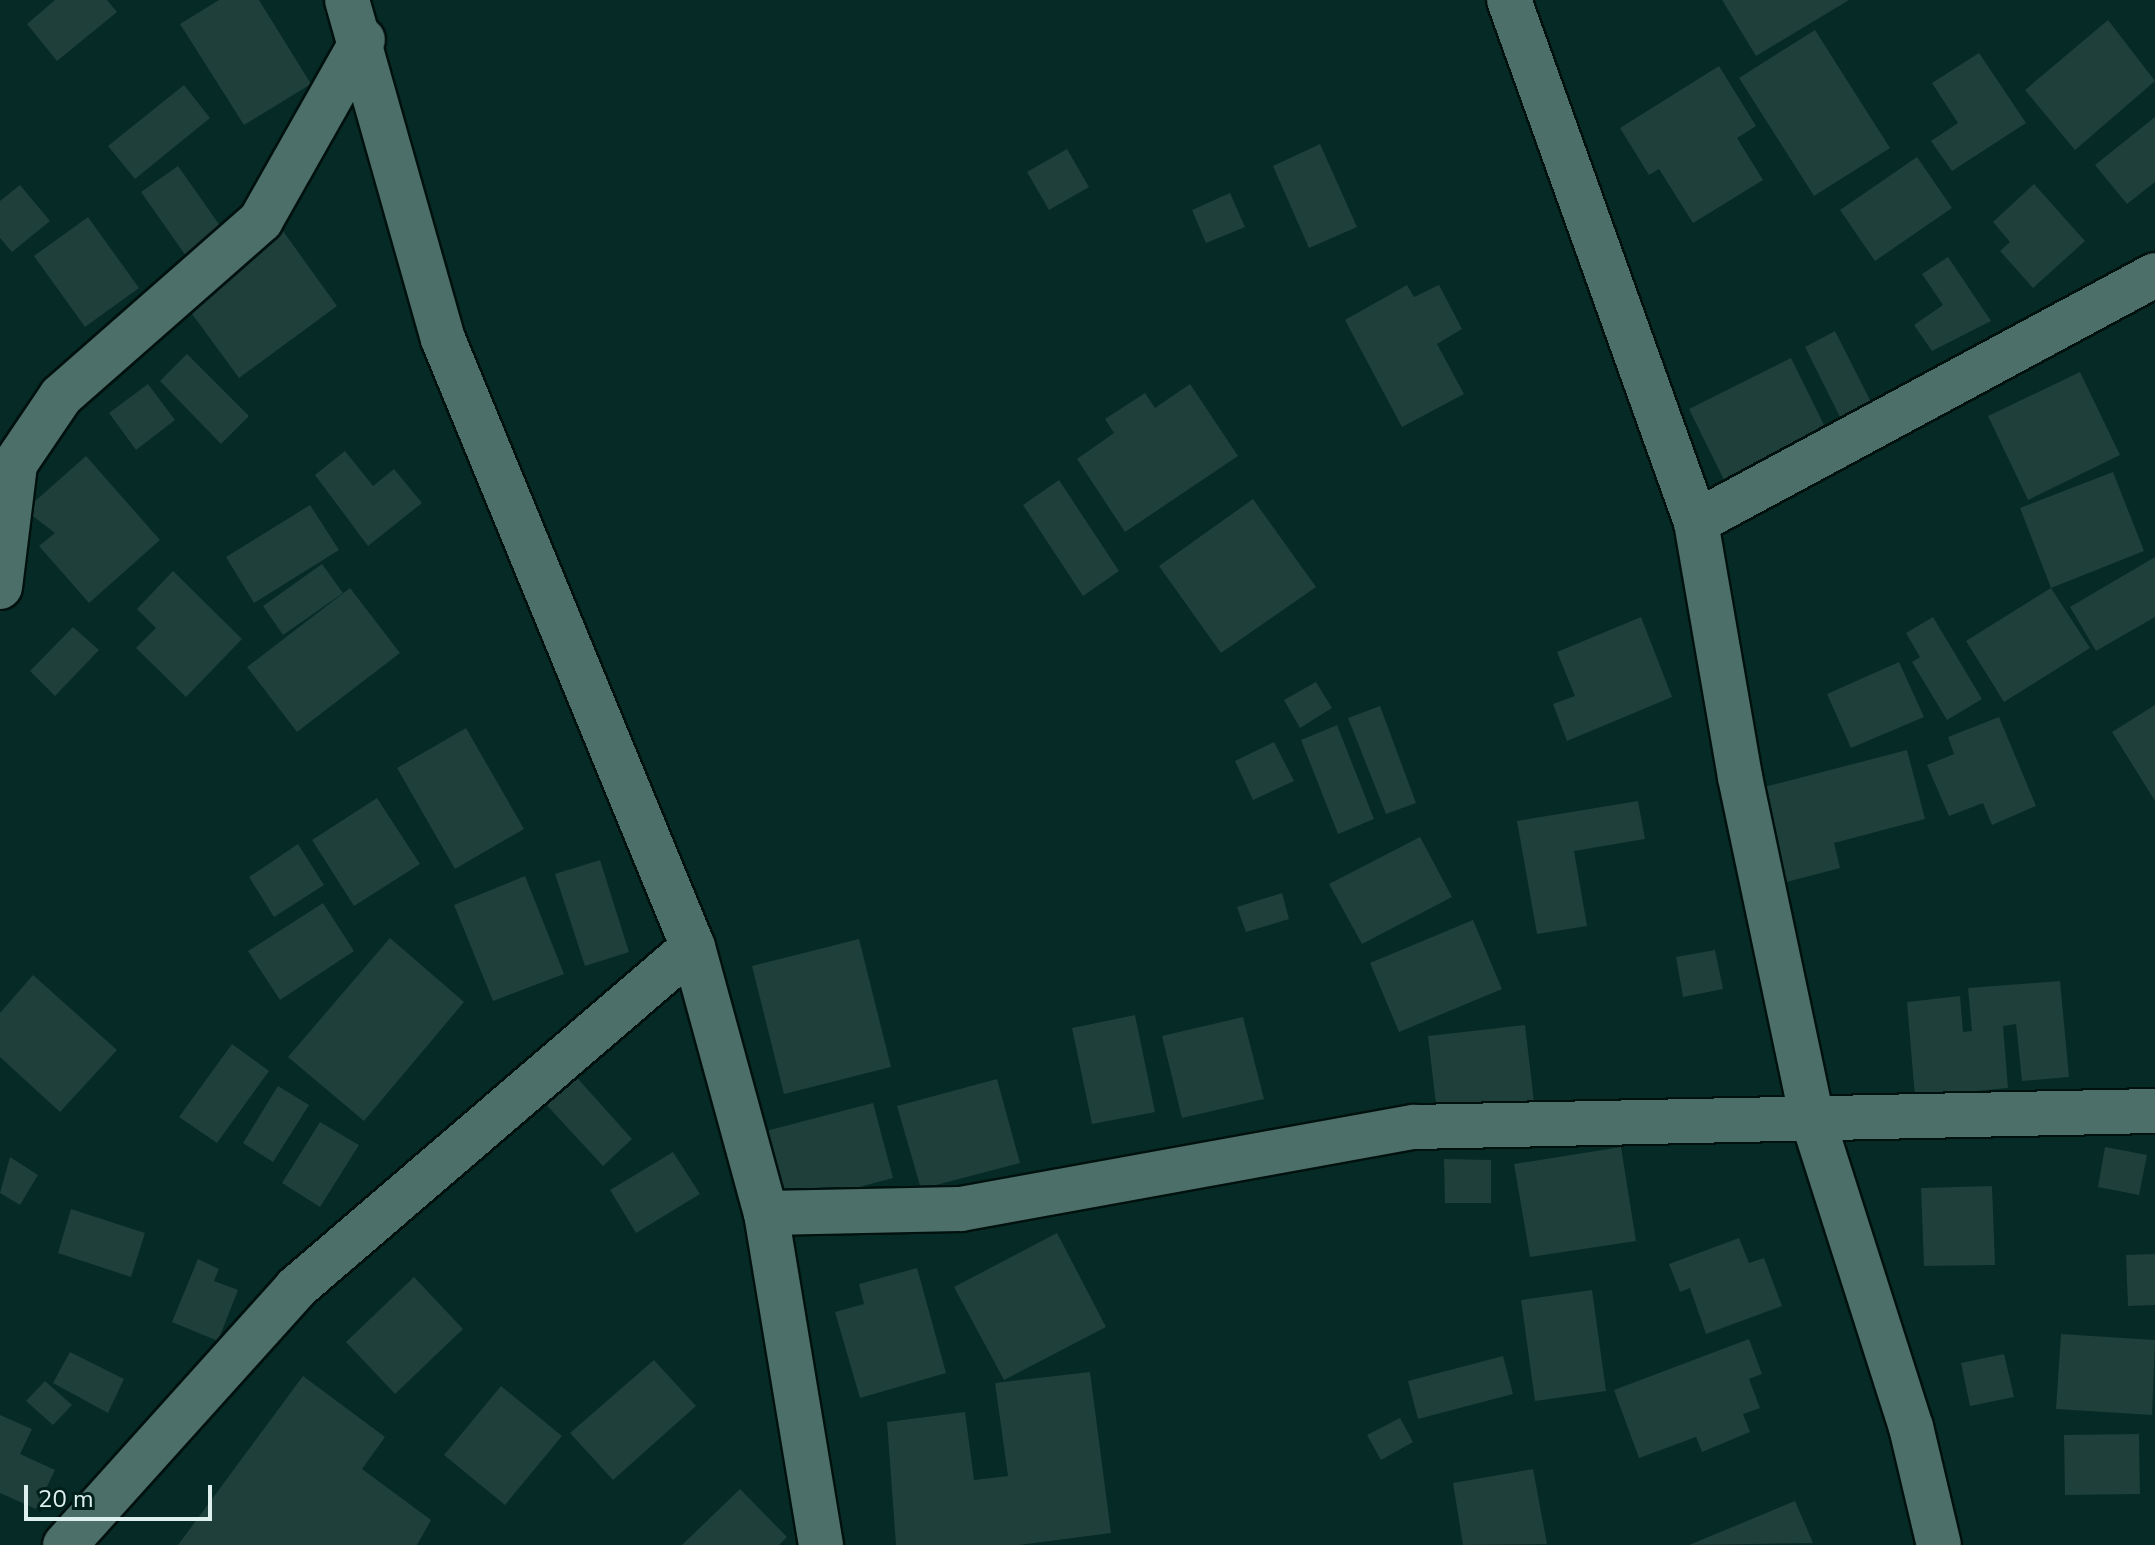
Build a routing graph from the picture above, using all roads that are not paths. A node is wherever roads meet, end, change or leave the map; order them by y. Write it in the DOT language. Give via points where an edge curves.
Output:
graph roads {
  1 [pos="1509,0"];
  2 [pos="355,20"];
  3 [pos="2155,275"];
  4 [pos="1696,522"];
  5 [pos="0,587"];
  6 [pos="693,947"];
  7 [pos="2155,1111"];
  8 [pos="1811,1114"];
  9 [pos="766,1213"];
  10 [pos="65,1545"];
  11 [pos="821,1545"];
  12 [pos="1939,1545"];
  1 -- 4 [label="street"];
  2 -- 5 [label="street" via="261,220 61,396 15,464"];
  2 -- 6 [label="street" via="443,339"];
  3 -- 4 [label="street"];
  4 -- 8 [label="street" via="1740,777"];
  6 -- 9 [label="street"];
  6 -- 10 [label="street" via="296,1288"];
  7 -- 8 [label="street"];
  8 -- 9 [label="street" via="1414,1127 961,1209"];
  8 -- 12 [label="street" via="1911,1427"];
  9 -- 11 [label="street"];
}
